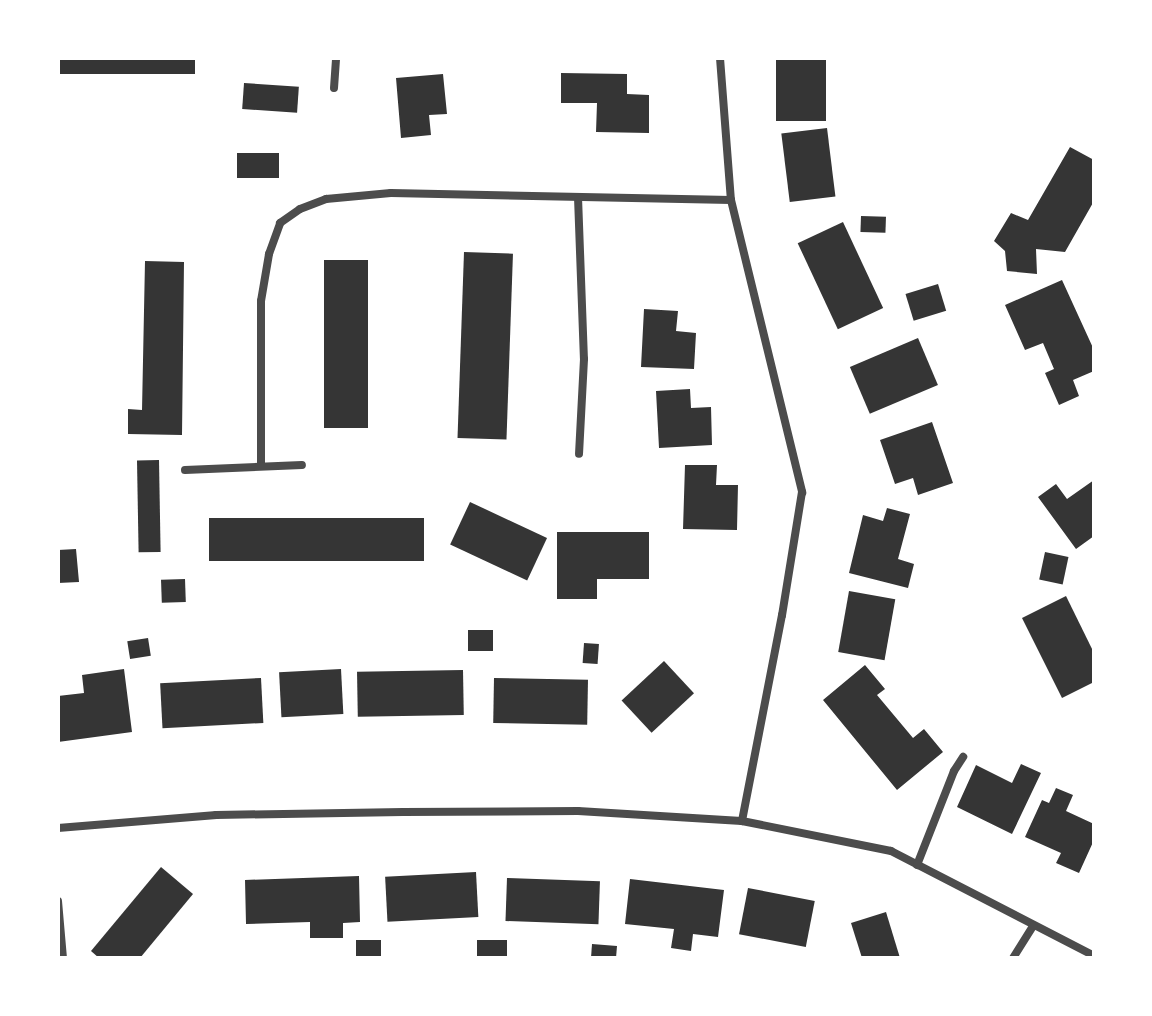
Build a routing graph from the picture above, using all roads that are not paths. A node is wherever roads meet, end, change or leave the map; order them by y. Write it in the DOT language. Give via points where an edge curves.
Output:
graph roads {
  1 [pos="336,58"];
  2 [pos="720,58"];
  3 [pos="334,88"];
  4 [pos="578,197"];
  5 [pos="731,200"];
  6 [pos="579,454"];
  7 [pos="302,465"];
  8 [pos="261,466"];
  9 [pos="185,470"];
  10 [pos="963,757"];
  11 [pos="742,821"];
  12 [pos="58,828"];
  13 [pos="917,865"];
  14 [pos="58,901"];
  15 [pos="1033,926"];
  16 [pos="1094,956"];
  17 [pos="63,958"];
  18 [pos="1013,958"];
  1 -- 3 [label="street"];
  2 -- 5 [label="street"];
  4 -- 5 [label="street"];
  4 -- 6 [label="street" via="584,359"];
  4 -- 8 [label="street" via="391,193 326,199 280,223 261,301"];
  5 -- 11 [label="street" via="802,492"];
  7 -- 8 [label="street"];
  8 -- 9 [label="street"];
  10 -- 13 [label="street"];
  11 -- 12 [label="street" via="578,811 403,812 216,815"];
  11 -- 13 [label="street" via="891,851"];
  13 -- 15 [label="street"];
  14 -- 17 [label="street"];
  15 -- 16 [label="street"];
  15 -- 18 [label="street"];
}
